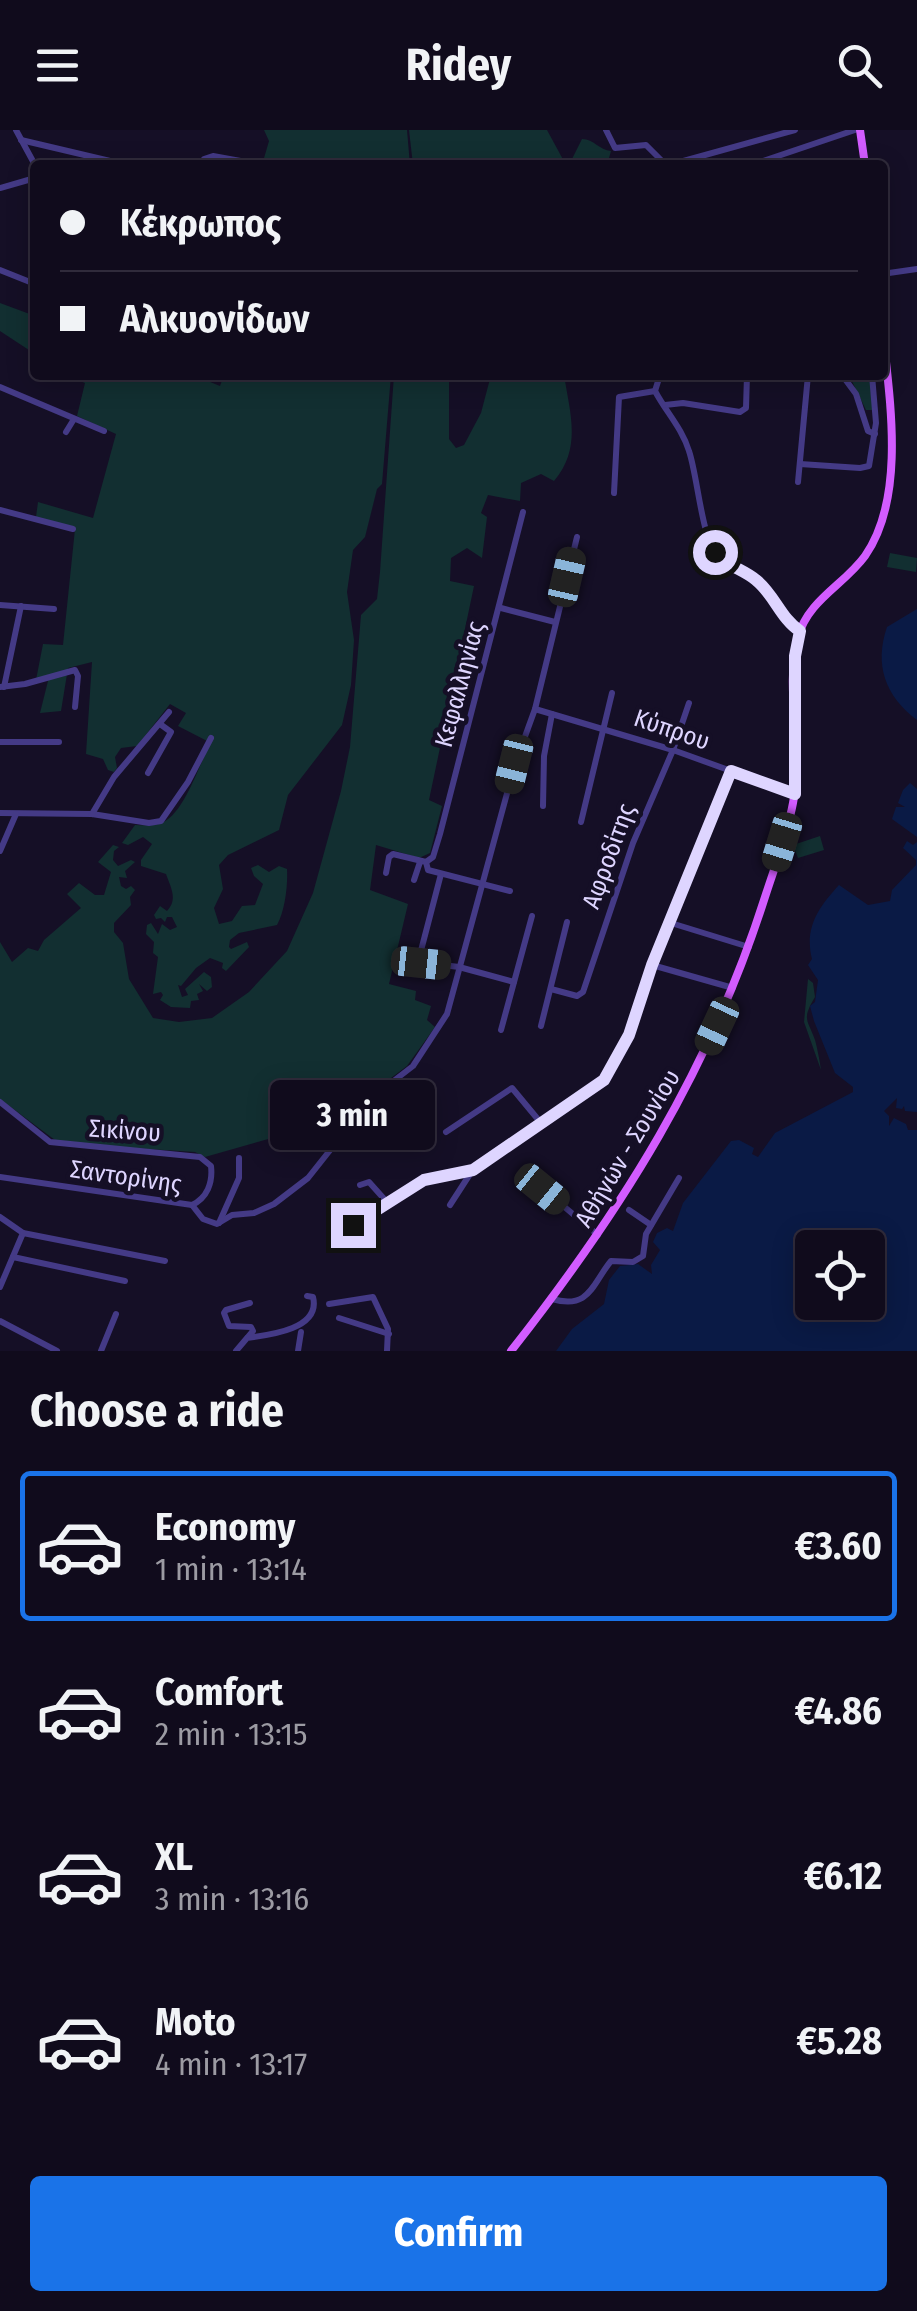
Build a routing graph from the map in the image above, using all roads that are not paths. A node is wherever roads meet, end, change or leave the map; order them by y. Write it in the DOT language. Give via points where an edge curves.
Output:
graph roads {
  1 [pos="16,130"];
  2 [pos="606,130"];
  3 [pos="795,130"];
  4 [pos="858,130"];
  5 [pos="21,140"];
  6 [pos="32,160"];
  7 [pos="107,160"];
  8 [pos="204,160"];
  9 [pos="235,160"];
  10 [pos="662,160"];
  11 [pos="686,160"];
  12 [pos="765,160"];
  13 [pos="862,160"];
  14 [pos="30,179"];
  15 [pos="0,188"];
  16 [pos="917,269"];
  17 [pos="0,270"];
  18 [pos="888,273"];
  19 [pos="30,282"];
  20 [pos="659,380"];
  21 [pos="747,380"];
  22 [pos="808,380"];
  23 [pos="846,380"];
  24 [pos="872,380"];
  25 [pos="887,380"];
  26 [pos="0,387"];
  27 [pos="656,391"];
  28 [pos="665,406"];
  29 [pos="74,419"];
  30 [pos="104,430"];
  31 [pos="66,432"];
  32 [pos="875,434"];
  33 [pos="800,464"];
  34 [pos="798,482"];
  35 [pos="614,494"];
  36 [pos="0,510"];
  37 [pos="523,512"];
  38 [pos="73,529"];
  39 [pos="576,537"];
  40 [pos="0,605"];
  41 [pos="22,606"];
  42 [pos="500,608"];
  43 [pos="54,609"];
  44 [pos="555,622"];
  45 [pos="800,631"];
  46 [pos="2,687"];
  47 [pos="612,694"];
  48 [pos="689,703"];
  49 [pos="75,708"];
  50 [pos="535,709"];
  51 [pos="169,712"];
  52 [pos="552,714"];
  53 [pos="160,724"];
  54 [pos="606,728"];
  55 [pos="211,738"];
  56 [pos="0,742"];
  57 [pos="60,742"];
  58 [pos="673,750"];
  59 [pos="731,771"];
  60 [pos="148,773"];
  61 [pos="795,794"];
  62 [pos="543,806"];
  63 [pos="0,813"];
  64 [pos="16,814"];
  65 [pos="92,814"];
  66 [pos="582,822"];
  67 [pos="0,851"];
  68 [pos="423,862"];
  69 [pos="386,873"];
  70 [pos="441,874"];
  71 [pos="414,880"];
  72 [pos="483,885"];
  73 [pos="510,891"];
  74 [pos="532,916"];
  75 [pos="567,922"];
  76 [pos="672,923"];
  77 [pos="749,947"];
  78 [pos="652,965"];
  79 [pos="460,967"];
  80 [pos="514,982"];
  81 [pos="734,988"];
  82 [pos="551,990"];
  83 [pos="541,1026"];
  84 [pos="501,1030"];
  85 [pos="369,1100"];
  86 [pos="0,1102"];
  87 [pos="541,1123"];
  88 [pos="446,1132"];
  89 [pos="331,1148"];
  90 [pos="239,1158"];
  91 [pos="473,1170"];
  92 [pos="2,1176"];
  93 [pos="679,1178"];
  94 [pos="360,1184"];
  95 [pos="542,1189"];
  96 [pos="386,1201"];
  97 [pos="192,1205"];
  98 [pos="450,1205"];
  99 [pos="629,1210"];
  100 [pos="0,1216"];
  101 [pos="220,1223"];
  102 [pos="651,1224"];
  103 [pos="353,1225"];
  104 [pos="23,1233"];
  105 [pos="599,1236"];
  106 [pos="13,1257"];
  107 [pos="166,1261"];
  108 [pos="125,1280"];
  109 [pos="0,1287"];
  110 [pos="306,1296"];
  111 [pos="552,1300"];
  112 [pos="250,1303"];
  113 [pos="329,1304"];
  114 [pos="116,1314"];
  115 [pos="338,1318"];
  116 [pos="0,1321"];
  117 [pos="301,1332"];
  118 [pos="389,1334"];
  119 [pos="247,1338"];
  120 [pos="57,1351"];
  121 [pos="101,1351"];
  122 [pos="236,1351"];
  123 [pos="298,1351"];
  124 [pos="388,1351"];
  125 [pos="511,1351"];
  1 -- 5 [label="street"];
  2 -- 10 [label="street" via="615,148 646,146"];
  3 -- 11 [label="street"];
  4 -- 12 [label="street"];
  4 -- 13 [label="main road"];
  5 -- 6 [label="street"];
  5 -- 7 [label="street"];
  8 -- 9 [label="street"];
  14 -- 15 [label="street"];
  16 -- 18 [label="street"];
  17 -- 19 [label="street"];
  20 -- 27 [label="street"];
  21 -- 28 [label="street" via="746,408 740,412"];
  22 -- 33 [label="street"];
  23 -- 32 [label="street" via="868,432"];
  24 -- 32 [label="street"];
  25 -- 45 [label="main road" via="892,443 882,520 866,555 815,605"];
  26 -- 29 [label="street"];
  27 -- 28 [label="street"];
  27 -- 35 [label="street" via="619,397"];
  28 -- 45 [label="street" via="688,448 715,552 755,578"];
  29 -- 30 [label="street"];
  29 -- 31 [label="street"];
  32 -- 33 [label="street" via="866,468"];
  33 -- 34 [label="street"];
  36 -- 38 [label="street"];
  37 -- 42 [label="street, Κεφαλληνίας"];
  39 -- 44 [label="street"];
  40 -- 41 [label="street"];
  41 -- 43 [label="street"];
  41 -- 46 [label="street"];
  42 -- 44 [label="street"];
  42 -- 68 [label="street, Κεφαλληνίας" via="440,834"];
  44 -- 50 [label="street"];
  45 -- 61 [label="main road, Αθήνών - Σουνίου"];
  46 -- 49 [label="street" via="77,670"];
  47 -- 54 [label="street"];
  48 -- 58 [label="street, Αφροδίτης"];
  50 -- 52 [label="street, Κύπρου"];
  50 -- 72 [label="street"];
  51 -- 53 [label="street"];
  52 -- 54 [label="street, Κύπρου"];
  52 -- 62 [label="street"];
  53 -- 60 [label="street" via="171,732"];
  53 -- 65 [label="street"];
  54 -- 58 [label="street, Κύπρου"];
  54 -- 66 [label="street"];
  55 -- 65 [label="street" via="162,821"];
  56 -- 57 [label="street"];
  58 -- 59 [label="street, Κύπρου"];
  58 -- 82 [label="street, Αφροδίτης" via="633,843 584,992"];
  59 -- 61 [label="street, Κύπρου"];
  59 -- 76 [label="street"];
  61 -- 77 [label="main road, Αθήνών - Σουνίου"];
  63 -- 64 [label="street"];
  64 -- 65 [label="street"];
  64 -- 67 [label="street"];
  68 -- 69 [label="street" via="390,854"];
  68 -- 70 [label="street"];
  68 -- 71 [label="street, Κεφαλληνίας"];
  70 -- 72 [label="street"];
  70 -- 79 [label="street" via="418,962"];
  72 -- 73 [label="street"];
  72 -- 79 [label="street"];
  74 -- 80 [label="street"];
  75 -- 82 [label="street"];
  76 -- 77 [label="street"];
  76 -- 78 [label="street"];
  77 -- 81 [label="main road, Αθήνών - Σουνίου"];
  78 -- 81 [label="street"];
  78 -- 87 [label="street" via="609,1074"];
  79 -- 80 [label="street"];
  79 -- 85 [label="street" via="441,1025 413,1066"];
  80 -- 84 [label="street"];
  81 -- 105 [label="main road, Αθήνών - Σουνίου" via="666,1128"];
  82 -- 83 [label="street"];
  86 -- 97 [label="street, Σικίνου" via="50,1142 200,1157 210,1166 211,1180"];
  87 -- 88 [label="street" via="512,1088"];
  87 -- 91 [label="street"];
  89 -- 101 [label="street" via="308,1178 274,1204"];
  90 -- 101 [label="street" via="239,1178"];
  91 -- 96 [label="street" via="424,1180"];
  91 -- 98 [label="street"];
  92 -- 97 [label="street, Σαντορίνης"];
  93 -- 102 [label="street"];
  94 -- 96 [label="street" via="370,1182"];
  95 -- 105 [label="street"];
  96 -- 103 [label="street"];
  97 -- 101 [label="street, Σαντορίνης" via="203,1219"];
  99 -- 102 [label="street"];
  100 -- 104 [label="street"];
  102 -- 111 [label="street" via="640,1259 611,1261 580,1300"];
  104 -- 106 [label="street"];
  104 -- 107 [label="street"];
  105 -- 111 [label="main road, Αθήνών - Σουνίου"];
  106 -- 108 [label="street"];
  106 -- 109 [label="street"];
  110 -- 119 [label="street" via="315,1304 310,1317 280,1334"];
  111 -- 125 [label="main road, Αθήνών - Σουνίου"];
  112 -- 119 [label="street" via="224,1313 229,1326 254,1330"];
  113 -- 118 [label="street" via="373,1297"];
  114 -- 121 [label="street"];
  115 -- 118 [label="street"];
  116 -- 120 [label="street"];
  117 -- 123 [label="street"];
  118 -- 124 [label="street"];
  119 -- 122 [label="street"];
}
